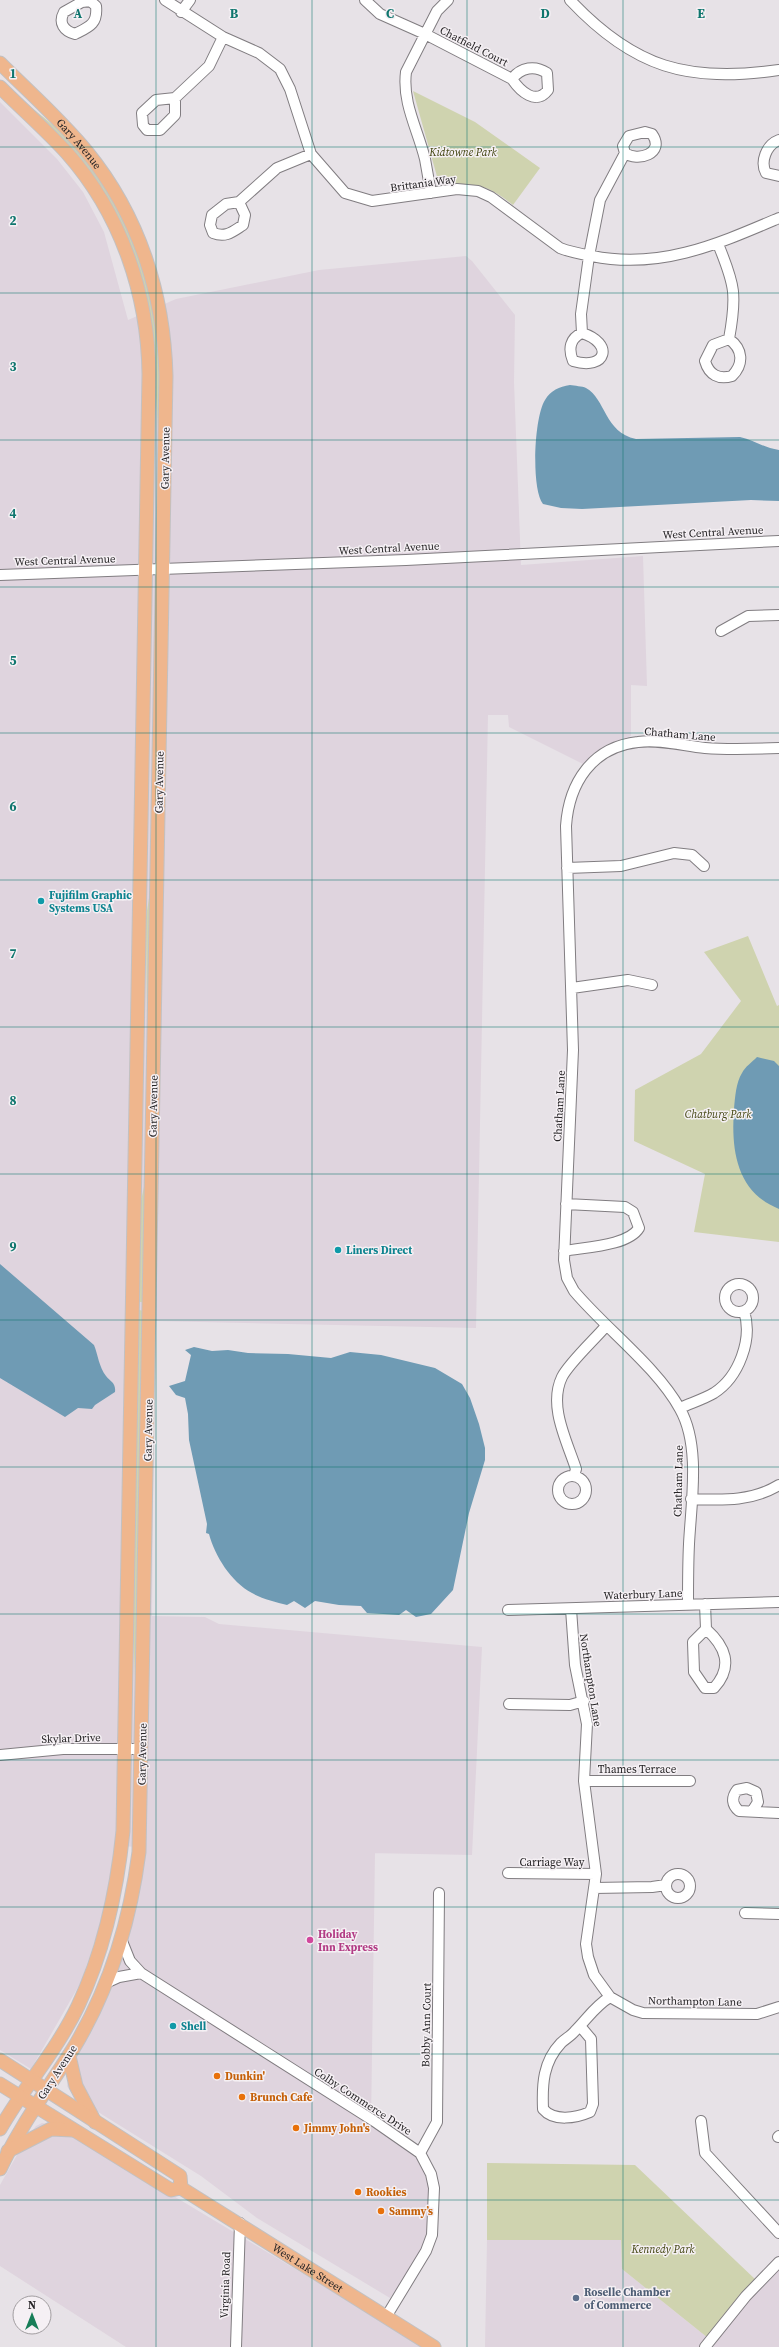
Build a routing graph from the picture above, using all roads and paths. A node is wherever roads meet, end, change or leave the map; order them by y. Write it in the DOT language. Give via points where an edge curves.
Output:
graph roads {
  1 [pos="165,0"];
  2 [pos="190,0"];
  3 [pos="365,0"];
  4 [pos="448,0"];
  5 [pos="570,0"];
  6 [pos="181,12"];
  7 [pos="425,34"];
  8 [pos="223,37"];
  9 [pos="0,63"];
  10 [pos="779,70"];
  11 [pos="512,79"];
  12 [pos="0,87"];
  13 [pos="175,98"];
  14 [pos="779,140"];
  15 [pos="625,153"];
  16 [pos="311,154"];
  17 [pos="779,176"];
  18 [pos="431,193"];
  19 [pos="239,202"];
  20 [pos="779,218"];
  21 [pos="718,244"];
  22 [pos="588,256"];
  23 [pos="582,333"];
  24 [pos="729,339"];
  25 [pos="779,541"];
  26 [pos="163,568"];
  27 [pos="146,569"];
  28 [pos="0,575"];
  29 [pos="779,615"];
  30 [pos="720,631"];
  31 [pos="779,748"];
  32 [pos="704,866"];
  33 [pos="568,868"];
  34 [pos="652,985"];
  35 [pos="572,988"];
  36 [pos="566,1204"];
  37 [pos="564,1251"];
  38 [pos="744,1311"];
  39 [pos="606,1326"];
  40 [pos="680,1408"];
  41 [pos="574,1476"];
  42 [pos="779,1485"];
  43 [pos="691,1500"];
  44 [pos="779,1602"];
  45 [pos="705,1604"];
  46 [pos="688,1605"];
  47 [pos="571,1609"];
  48 [pos="508,1610"];
  49 [pos="706,1629"];
  50 [pos="584,1701"];
  51 [pos="509,1704"];
  52 [pos="125,1748"];
  53 [pos="142,1749"];
  54 [pos="0,1755"];
  55 [pos="584,1781"];
  56 [pos="690,1782"];
  57 [pos="753,1810"];
  58 [pos="779,1812"];
  59 [pos="508,1873"];
  60 [pos="596,1874"];
  61 [pos="666,1885"];
  62 [pos="594,1888"];
  63 [pos="439,1893"];
  64 [pos="744,1913"];
  65 [pos="779,1914"];
  66 [pos="122,1941"];
  67 [pos="141,1973"];
  68 [pos="108,1982"];
  69 [pos="610,1997"];
  70 [pos="779,2007"];
  71 [pos="580,2026"];
  72 [pos="69,2056"];
  73 [pos="0,2060"];
  74 [pos="32,2080"];
  75 [pos="0,2084"];
  76 [pos="46,2090"];
  77 [pos="21,2097"];
  78 [pos="35,2106"];
  79 [pos="0,2111"];
  80 [pos="702,2121"];
  81 [pos="95,2122"];
  82 [pos="1,2128"];
  83 [pos="74,2130"];
  84 [pos="8,2151"];
  85 [pos="420,2153"];
  86 [pos="0,2169"];
  87 [pos="181,2188"];
  88 [pos="240,2223"];
  89 [pos="779,2233"];
  90 [pos="779,2262"];
  91 [pos="386,2317"];
  92 [pos="236,2347"];
  93 [pos="434,2347"];
  94 [pos="705,2347"];
  1 -- 6 [label="street, Brittania Way"];
  2 -- 6 [label="street"];
  3 -- 7 [label="street, Chatfield Court" via="380,14"];
  4 -- 7 [label="street" via="437,12"];
  5 -- 10 [label="street" via="614,40 667,67 689,73 725,76"];
  6 -- 8 [label="street, Brittania Way"];
  7 -- 11 [label="street, Chatfield Court"];
  7 -- 18 [label="street" via="406,72 405,91 425,159"];
  8 -- 13 [label="street" via="209,66"];
  8 -- 16 [label="street, Brittania Way" via="259,53 280,69 290,89"];
  9 -- 26 [label="main road, Gary Avenue" via="64,126 97,165 130,218 150,270 160,308 166,360"];
  12 -- 27 [label="main road, Gary Avenue" via="67,154 92,186 113,220 135,276 143,308 149,352"];
  14 -- 17 [label="street" via="772,144 763,160 766,173"];
  15 -- 22 [label="street" via="600,200"];
  16 -- 18 [label="street, Brittania Way" via="340,190 358,199 386,200"];
  16 -- 19 [label="street" via="277,168"];
  18 -- 22 [label="street, Brittania Way" via="457,189 478,191 492,197 560,248"];
  20 -- 21 [label="street, Brittania Way"];
  21 -- 22 [label="street, Brittania Way" via="651,260 610,260"];
  21 -- 24 [label="street" via="734,286 735,305"];
  22 -- 23 [label="street" via="581,314"];
  25 -- 26 [label="street, West Central Avenue" via="416,559"];
  26 -- 27 [label="street, West Central Avenue"];
  26 -- 53 [label="main road, Gary Avenue"];
  27 -- 28 [label="street, West Central Avenue"];
  27 -- 52 [label="main road, Gary Avenue"];
  29 -- 30 [label="street" via="748,616"];
  31 -- 33 [label="street, Chatham Lane" via="724,750 638,742 620,746 595,759 577,781 567,807"];
  32 -- 33 [label="street" via="692,855 674,853 621,866"];
  33 -- 35 [label="street, Chatham Lane"];
  34 -- 35 [label="street" via="628,980"];
  35 -- 36 [label="street, Chatham Lane" via="573,1073"];
  36 -- 37 [label="street, Chatham Lane"];
  36 -- 37 [label="street" via="624,1207 633,1212 639,1228 635,1234 624,1240"];
  37 -- 39 [label="street, Chatham Lane" via="565,1270 574,1291"];
  38 -- 40 [label="street" via="748,1322 743,1354 734,1372 715,1392"];
  39 -- 40 [label="street, Chatham Lane" via="656,1376"];
  39 -- 41 [label="street" via="562,1375 557,1391 558,1415 576,1469"];
  40 -- 43 [label="street, Chatham Lane" via="690,1433 692,1448"];
  42 -- 43 [label="street" via="756,1496 733,1500"];
  43 -- 46 [label="street, Chatham Lane"];
  44 -- 45 [label="street, Waterbury Lane"];
  45 -- 46 [label="street, Waterbury Lane"];
  45 -- 49 [label="street"];
  46 -- 47 [label="street, Waterbury Lane"];
  47 -- 48 [label="street, Waterbury Lane"];
  47 -- 50 [label="street, Northampton Lane" via="575,1665"];
  49 -- 49 [label="street" via="722,1647 726,1666 714,1688 705,1688 694,1672 693,1642"];
  50 -- 51 [label="street" via="570,1705"];
  50 -- 55 [label="street, Northampton Lane" via="588,1741"];
  52 -- 53 [label="street, Skylar Drive"];
  52 -- 54 [label="street, Skylar Drive" via="63,1749"];
  52 -- 74 [label="main road, Gary Avenue" via="123,1831 110,1915 94,1967 77,2007"];
  53 -- 66 [label="main road, Gary Avenue" via="139,1852 132,1901"];
  55 -- 56 [label="street, Thames Terrace"];
  55 -- 60 [label="street, Northampton Lane"];
  57 -- 58 [label="street"];
  59 -- 60 [label="street, Carriage Way"];
  60 -- 62 [label="street, Northampton Lane"];
  61 -- 62 [label="street"];
  62 -- 69 [label="street, Northampton Lane" via="586,1944 591,1970"];
  63 -- 85 [label="street, Bobby Ann Court" via="437,2122"];
  64 -- 65 [label="street"];
  66 -- 67 [label="street, Colby Commerce Drive" via="130,1961"];
  66 -- 68 [label="main road, Gary Avenue"];
  67 -- 68 [label="street"];
  67 -- 85 [label="street, Colby Commerce Drive"];
  68 -- 72 [label="main road, Gary Avenue"];
  69 -- 70 [label="street, Northampton Lane" via="633,2010 656,2014 756,2014"];
  69 -- 71 [label="street" via="601,2002"];
  71 -- 71 [label="street" via="591,2039 593,2104 590,2112 580,2117 556,2117 547,2114 543,2109 544,2071 548,2060"];
  72 -- 76 [label="main road, Gary Avenue"];
  72 -- 81 [label="main road" via="76,2086"];
  73 -- 74 [label="main road"];
  74 -- 76 [label="main road"];
  74 -- 77 [label="main road, Gary Avenue"];
  75 -- 77 [label="main road, West Lake Street"];
  76 -- 78 [label="main road, Gary Avenue"];
  76 -- 81 [label="main road"];
  77 -- 78 [label="main road, West Lake Street"];
  77 -- 82 [label="main road, Gary Avenue"];
  78 -- 83 [label="main road, West Lake Street"];
  78 -- 84 [label="main road, Gary Avenue"];
  79 -- 82 [label="main road"];
  80 -- 89 [label="street" via="705,2153"];
  81 -- 87 [label="main road" via="180,2176"];
  83 -- 84 [label="main road" via="51,2129"];
  83 -- 87 [label="main road, West Lake Street" via="171,2190"];
  84 -- 86 [label="main road, Gary Avenue"];
  85 -- 91 [label="street, Colby Commerce Drive" via="431,2174 434,2188 432,2235 426,2251"];
  87 -- 88 [label="main road, West Lake Street"];
  88 -- 91 [label="main road, West Lake Street"];
  88 -- 92 [label="street, Virginia Road"];
  90 -- 94 [label="street" via="746,2296"];
  91 -- 93 [label="main road, West Lake Street"];
}
